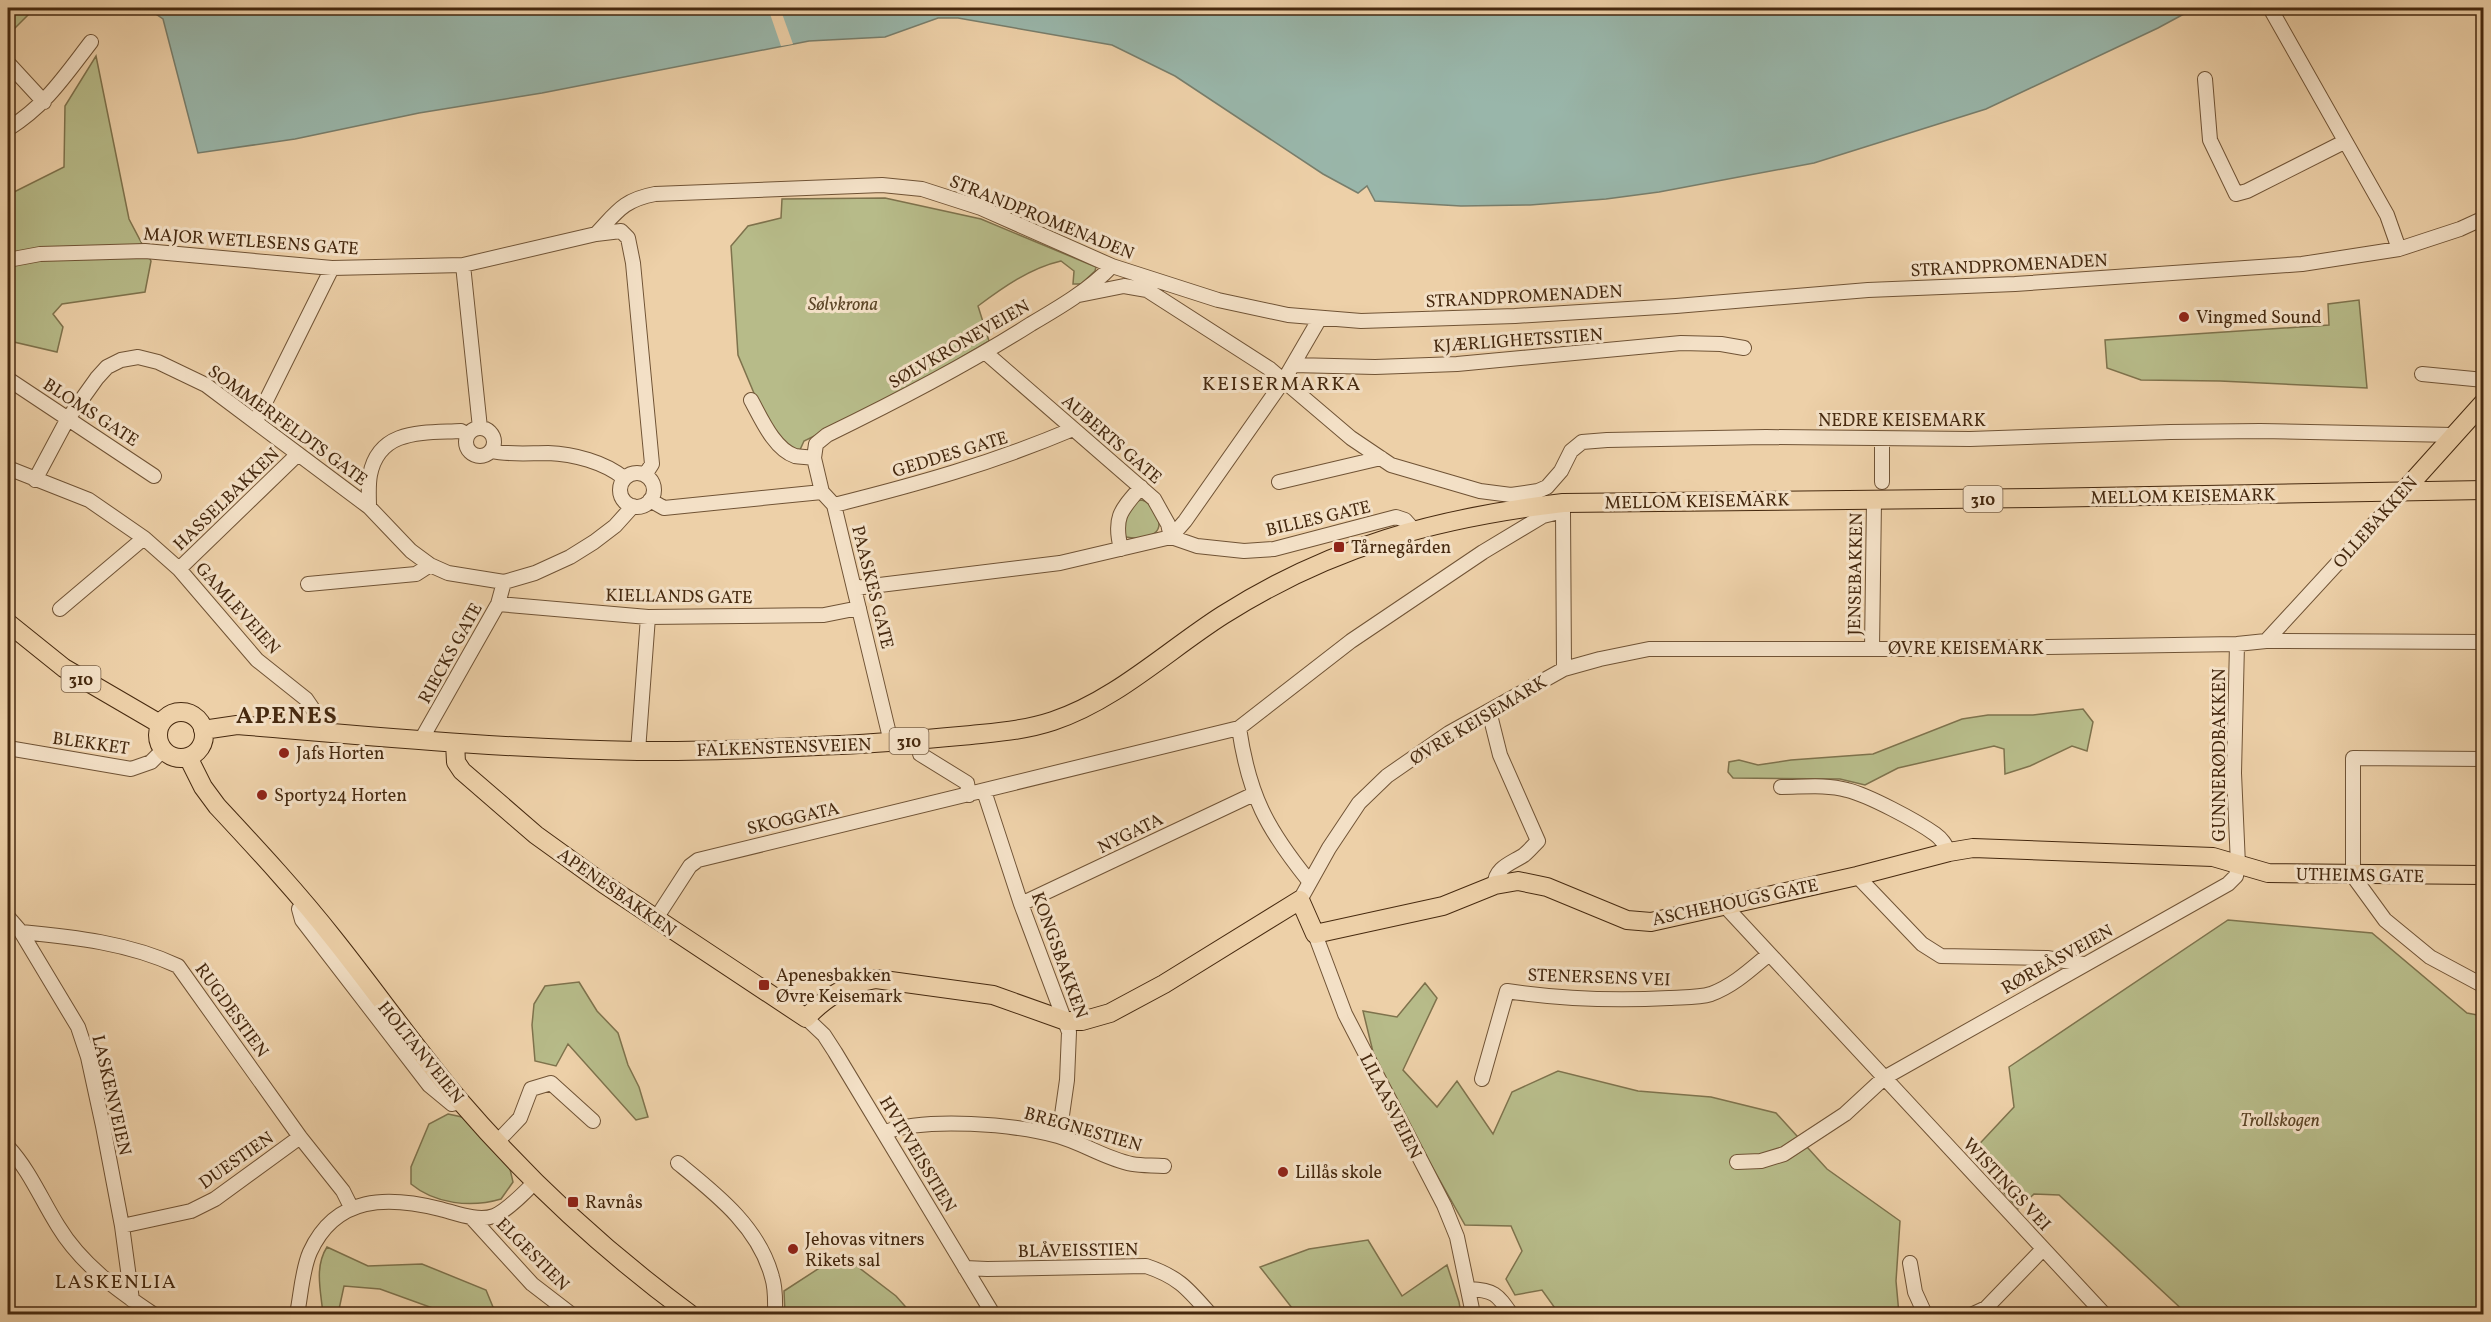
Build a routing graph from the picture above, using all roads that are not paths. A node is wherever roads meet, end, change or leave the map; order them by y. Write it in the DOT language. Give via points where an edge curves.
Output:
graph roads {
  1 [pos="2270,8"];
  2 [pos="91,42"];
  3 [pos="8,63"];
  4 [pos="2205,79"];
  5 [pos="44,102"];
  6 [pos="8,129"];
  7 [pos="2344,142"];
  8 [pos="2484,218"];
  9 [pos="596,234"];
  10 [pos="2399,249"];
  11 [pos="8,260"];
  12 [pos="463,265"];
  13 [pos="1112,266"];
  14 [pos="332,268"];
  15 [pos="1079,295"];
  16 [pos="1320,318"];
  17 [pos="1744,348"];
  18 [pos="986,353"];
  19 [pos="1293,365"];
  20 [pos="2422,374"];
  21 [pos="8,378"];
  22 [pos="1284,380"];
  23 [pos="2484,380"];
  24 [pos="751,400"];
  25 [pos="2484,402"];
  26 [pos="67,420"];
  27 [pos="256,421"];
  28 [pos="1073,429"];
  29 [pos="474,431"];
  30 [pos="2453,435"];
  31 [pos="1882,440"];
  32 [pos="491,451"];
  33 [pos="815,451"];
  34 [pos="298,454"];
  35 [pos="1381,458"];
  36 [pos="8,468"];
  37 [pos="645,475"];
  38 [pos="154,476"];
  39 [pos="624,478"];
  40 [pos="35,480"];
  41 [pos="1279,482"];
  42 [pos="1881,482"];
  43 [pos="1141,487"];
  44 [pos="2484,490"];
  45 [pos="822,492"];
  46 [pos="2403,492"];
  47 [pos="650,500"];
  48 [pos="1874,500"];
  49 [pos="834,505"];
  50 [pos="633,506"];
  51 [pos="369,507"];
  52 [pos="1563,507"];
  53 [pos="1413,529"];
  54 [pos="1171,537"];
  55 [pos="144,538"];
  56 [pos="1121,549"];
  57 [pos="429,565"];
  58 [pos="178,569"];
  59 [pos="504,582"];
  60 [pos="308,584"];
  61 [pos="855,588"];
  62 [pos="498,604"];
  63 [pos="859,608"];
  64 [pos="60,609"];
  65 [pos="648,617"];
  66 [pos="8,623"];
  67 [pos="2266,641"];
  68 [pos="2484,642"];
  69 [pos="2237,644"];
  70 [pos="1872,649"];
  71 [pos="1564,669"];
  72 [pos="1489,711"];
  73 [pos="160,724"];
  74 [pos="1239,728"];
  75 [pos="203,730"];
  76 [pos="320,732"];
  77 [pos="421,740"];
  78 [pos="918,740"];
  79 [pos="891,742"];
  80 [pos="455,743"];
  81 [pos="8,748"];
  82 [pos="163,750"];
  83 [pos="638,751"];
  84 [pos="188,757"];
  85 [pos="2484,759"];
  86 [pos="1781,787"];
  87 [pos="984,791"];
  88 [pos="1254,794"];
  89 [pos="969,795"];
  90 [pos="1949,852"];
  91 [pos="2238,865"];
  92 [pos="2484,875"];
  93 [pos="1857,876"];
  94 [pos="2353,876"];
  95 [pos="1310,881"];
  96 [pos="1496,885"];
  97 [pos="1300,900"];
  98 [pos="1021,904"];
  99 [pos="1724,905"];
  100 [pos="8,917"];
  101 [pos="655,920"];
  102 [pos="21,932"];
  103 [pos="1315,934"];
  104 [pos="1768,955"];
  105 [pos="2083,964"];
  106 [pos="2484,986"];
  107 [pos="806,1018"];
  108 [pos="1066,1021"];
  109 [pos="1884,1077"];
  110 [pos="1482,1079"];
  111 [pos="593,1121"];
  112 [pos="885,1132"];
  113 [pos="1059,1136"];
  114 [pos="300,1137"];
  115 [pos="498,1141"];
  116 [pos="8,1147"];
  117 [pos="1737,1162"];
  118 [pos="678,1163"];
  119 [pos="1164,1166"];
  120 [pos="536,1181"];
  121 [pos="351,1207"];
  122 [pos="471,1217"];
  123 [pos="122,1226"];
  124 [pos="2043,1249"];
  125 [pos="1910,1263"];
  126 [pos="965,1268"];
  127 [pos="1469,1289"];
  128 [pos="132,1300"];
  129 [pos="153,1314"];
  130 [pos="297,1314"];
  131 [pos="571,1314"];
  132 [pos="690,1314"];
  133 [pos="775,1314"];
  134 [pos="993,1314"];
  135 [pos="1210,1314"];
  136 [pos="1473,1314"];
  137 [pos="1511,1314"];
  138 [pos="1925,1314"];
  139 [pos="1973,1314"];
  140 [pos="2104,1314"];
  1 -- 7 [label="street"];
  2 -- 5 [label="street"];
  3 -- 5 [label="street"];
  4 -- 7 [label="street" via="2212,147 2236,194"];
  5 -- 6 [label="street"];
  7 -- 10 [label="street" via="2387,215"];
  8 -- 10 [label="street, STRANDPROMENADEN"];
  9 -- 12 [label="street, MAJOR WETLESENS GATE"];
  9 -- 13 [label="street, STRANDPROMENADEN" via="619,209 646,196 882,185 922,189 981,208"];
  9 -- 37 [label="street, MAJOR WETLESENS GATE" via="621,231 628,238 633,262 652,464"];
  10 -- 16 [label="street, STRANDPROMENADEN" via="2291,264 1676,306 1515,316 1361,321"];
  11 -- 14 [label="street, MAJOR WETLESENS GATE" via="40,254 145,251"];
  12 -- 14 [label="street, MAJOR WETLESENS GATE"];
  12 -- 29 [label="street"];
  13 -- 15 [label="street, SØLVKRONEVEIEN"];
  13 -- 16 [label="street, STRANDPROMENADEN" via="1218,300"];
  14 -- 27 [label="street, HASSELBAKKEN"];
  15 -- 18 [label="street, SØLVKRONEVEIEN"];
  15 -- 22 [label="street, NEDRE KEISEMARK" via="1124,286 1147,290"];
  16 -- 19 [label="street"];
  17 -- 19 [label="street, KJÆRLIGHETSSTIEN" via="1681,343 1457,364"];
  18 -- 28 [label="street, AUBERTS GATE"];
  18 -- 33 [label="street, SØLVKRONEVEIEN" via="827,435"];
  19 -- 22 [label="street"];
  20 -- 23 [label="street"];
  21 -- 26 [label="street, BLOMS GATE"];
  22 -- 35 [label="street, NEDRE KEISEMARK" via="1351,438"];
  22 -- 54 [label="street"];
  24 -- 33 [label="street" via="780,446 793,455"];
  25 -- 30 [label="main road, OLLEBAKKEN"];
  26 -- 27 [label="street, SOMMERFELDTS GATE" via="107,367 138,357 189,375"];
  26 -- 38 [label="street, BLOMS GATE"];
  26 -- 40 [label="street, SOMMERFELDTS GATE"];
  27 -- 34 [label="street, SOMMERFELDTS GATE"];
  28 -- 43 [label="street, AUBERTS GATE"];
  28 -- 49 [label="street, GEDDES GATE" via="1017,453"];
  29 -- 32 [label="street" via="488,431 493,438"];
  29 -- 32 [label="street" via="466,444 470,452 483,456"];
  29 -- 51 [label="street" via="401,435 387,445 375,459 369,476"];
  30 -- 31 [label="street, NEDRE KEISEMARK" via="2182,432"];
  30 -- 46 [label="main road, OLLEBAKKEN"];
  31 -- 35 [label="street, NEDRE KEISEMARK" via="1767,436 1582,442 1571,451 1547,487 1511,495 1480,491 1392,465"];
  31 -- 42 [label="street"];
  32 -- 39 [label="street" via="582,458"];
  33 -- 45 [label="street, PAASKES GATE"];
  34 -- 51 [label="street, SOMMERFELDTS GATE"];
  34 -- 58 [label="street, HASSELBAKKEN"];
  35 -- 41 [label="street"];
  36 -- 40 [label="street, GAMLEVEIEN"];
  37 -- 39 [label="street" via="634,473"];
  37 -- 47 [label="street" via="653,486"];
  39 -- 50 [label="street" via="620,492 624,501"];
  40 -- 55 [label="street, GAMLEVEIEN" via="89,500"];
  43 -- 54 [label="street, AUBERTS GATE" via="1154,499"];
  43 -- 56 [label="street" via="1116,521"];
  44 -- 46 [label="main road, 310"];
  45 -- 47 [label="street" via="664,508"];
  45 -- 49 [label="street, PAASKES GATE"];
  46 -- 48 [label="main road, MELLOM KEISEMARK / 310"];
  46 -- 67 [label="street, OLLEBAKKEN"];
  47 -- 50 [label="street"];
  48 -- 52 [label="main road, MELLOM KEISEMARK / 310"];
  48 -- 70 [label="street, JENSEBAKKEN"];
  49 -- 61 [label="street, PAASKES GATE"];
  50 -- 59 [label="street" via="615,526 570,557"];
  51 -- 57 [label="street, SOMMERFELDTS GATE"];
  52 -- 53 [label="main road, FALKENSTENSVEIEN / 310" via="1466,518"];
  52 -- 71 [label="street"];
  52 -- 74 [label="street, MELLOM KEISEMARK" via="1482,552 1351,641"];
  53 -- 54 [label="street, BILLES GATE" via="1396,517 1274,549 1244,550 1197,546"];
  53 -- 78 [label="main road, FALKENSTENSVEIEN / 310" via="1291,576 1222,616 1116,689 1058,720 1028,729"];
  54 -- 56 [label="street"];
  55 -- 58 [label="street, GAMLEVEIEN"];
  55 -- 64 [label="street"];
  56 -- 61 [label="street" via="1060,562"];
  57 -- 59 [label="street" via="448,573"];
  57 -- 60 [label="street" via="416,574"];
  58 -- 76 [label="street, GAMLEVEIEN" via="256,660 315,709"];
  59 -- 62 [label="street, RIECKS GATE"];
  61 -- 63 [label="street, PAASKES GATE"];
  62 -- 65 [label="street, KIELLANDS GATE"];
  62 -- 77 [label="street, RIECKS GATE"];
  63 -- 65 [label="street, KIELLANDS GATE" via="824,615"];
  63 -- 79 [label="street, PAASKES GATE"];
  65 -- 83 [label="street"];
  66 -- 73 [label="main road, 310" via="64,668"];
  67 -- 68 [label="street, ØVRE KEISEMARK"];
  67 -- 69 [label="street, ØVRE KEISEMARK"];
  69 -- 70 [label="street, ØVRE KEISEMARK"];
  69 -- 91 [label="street, GUNNERØDBAKKEN" via="2234,773"];
  70 -- 71 [label="street, ØVRE KEISEMARK" via="1649,649"];
  71 -- 72 [label="street, ØVRE KEISEMARK"];
  72 -- 95 [label="street, ØVRE KEISEMARK" via="1449,733 1371,790 1347,820"];
  72 -- 96 [label="street" via="1500,755 1538,841 1499,871"];
  73 -- 75 [label="main road" via="170,714 184,712 197,718"];
  73 -- 82 [label="main road" via="158,737"];
  74 -- 87 [label="street, SKOGGATA"];
  74 -- 88 [label="street"];
  75 -- 76 [label="main road, FALKENSTENSVEIEN / 310" via="237,725"];
  75 -- 84 [label="main road" via="202,744"];
  76 -- 77 [label="main road, FALKENSTENSVEIEN / 310"];
  77 -- 80 [label="main road, FALKENSTENSVEIEN / 310"];
  78 -- 79 [label="main road, FALKENSTENSVEIEN / 310"];
  78 -- 89 [label="street" via="920,754 967,783"];
  79 -- 83 [label="main road, FALKENSTENSVEIEN / 310"];
  80 -- 83 [label="main road, FALKENSTENSVEIEN / 310"];
  80 -- 101 [label="main road, APENESBAKKEN" via="456,762 462,771 536,836"];
  81 -- 82 [label="street, BLEKKET" via="131,769 151,762"];
  82 -- 84 [label="main road" via="170,756"];
  84 -- 115 [label="main road, HOLTANVEIEN" via="217,806 305,903 461,1102"];
  85 -- 94 [label="street" via="2353,759"];
  86 -- 90 [label="street" via="1828,786 1848,790 1935,834"];
  87 -- 89 [label="street, SKOGGATA"];
  87 -- 98 [label="street, KONGSBAKKEN"];
  88 -- 95 [label="street" via="1271,829"];
  88 -- 98 [label="street, NYGATA"];
  89 -- 101 [label="street, SKOGGATA" via="698,860 690,866"];
  90 -- 91 [label="main road, ASCHEHOUGS GATE" via="1973,848 2213,857"];
  90 -- 93 [label="main road, ASCHEHOUGS GATE"];
  91 -- 94 [label="main road, UTHEIMS GATE" via="2268,873"];
  91 -- 105 [label="street, RØREÅSVEIEN" via="2236,876 2228,884"];
  92 -- 94 [label="main road, UTHEIMS GATE"];
  93 -- 99 [label="main road, ASCHEHOUGS GATE"];
  93 -- 105 [label="street" via="1923,944 1941,956 2047,958"];
  94 -- 106 [label="street" via="2385,920 2430,957"];
  95 -- 97 [label="street, ØVRE KEISEMARK"];
  96 -- 99 [label="main road, ASCHEHOUGS GATE" via="1529,882 1627,920 1666,920"];
  96 -- 103 [label="main road, ASCHEHOUGS GATE" via="1443,906"];
  97 -- 103 [label="main road, LILAASVEIEN"];
  97 -- 108 [label="main road" via="1120,1008 1082,1021"];
  98 -- 108 [label="street, KONGSBAKKEN"];
  99 -- 104 [label="street, WISTINGS VEI"];
  100 -- 102 [label="street, LASKENVEIEN"];
  101 -- 107 [label="main road, APENESBAKKEN"];
  102 -- 114 [label="street, RUGDESTIEN" via="68,936 150,953 178,966"];
  102 -- 123 [label="street, LASKENVEIEN" via="78,1026"];
  103 -- 127 [label="street, LILAASVEIEN" via="1345,1014 1444,1205"];
  104 -- 109 [label="street, WISTINGS VEI"];
  104 -- 110 [label="street, STENERSENS VEI" via="1723,989 1707,995 1640,1000 1507,991"];
  105 -- 109 [label="street, RØREÅSVEIEN"];
  107 -- 108 [label="main road" via="831,995 876,979 993,995"];
  107 -- 112 [label="street, HVITVEISSTIEN" via="824,1035"];
  108 -- 113 [label="street, KONGSBAKKEN" via="1070,1042"];
  109 -- 117 [label="street" via="1845,1113 1784,1154 1761,1161"];
  109 -- 124 [label="street, WISTINGS VEI"];
  111 -- 115 [label="street" via="552,1083 531,1089 520,1118"];
  112 -- 113 [label="street, BREGNESTIEN" via="903,1126 963,1125 1013,1127"];
  112 -- 126 [label="street, HVITVEISSTIEN"];
  113 -- 119 [label="street, BREGNESTIEN" via="1131,1164"];
  114 -- 121 [label="street, RUGDESTIEN"];
  114 -- 123 [label="street, DUESTIEN" via="191,1211"];
  115 -- 120 [label="main road, HOLTANVEIEN"];
  116 -- 128 [label="street" via="24,1165 58,1227 105,1281"];
  118 -- 133 [label="street" via="730,1206 767,1260 773,1279"];
  120 -- 122 [label="street" via="494,1216"];
  120 -- 132 [label="main road, HOLTANVEIEN" via="592,1234"];
  121 -- 122 [label="street" via="375,1201 411,1202"];
  121 -- 130 [label="street" via="324,1228 310,1253"];
  122 -- 131 [label="street, ELGESTIEN" via="532,1284"];
  123 -- 128 [label="street, LASKENVEIEN"];
  124 -- 139 [label="street" via="1986,1308"];
  124 -- 140 [label="street, WISTINGS VEI"];
  125 -- 138 [label="street" via="1915,1292"];
  126 -- 134 [label="street, HVITVEISSTIEN"];
  126 -- 135 [label="street, BLÅVEISSTIEN" via="1146,1266 1181,1282"];
  127 -- 136 [label="street, LILAASVEIEN"];
  127 -- 137 [label="street" via="1489,1290"];
  128 -- 129 [label="street"];
}
